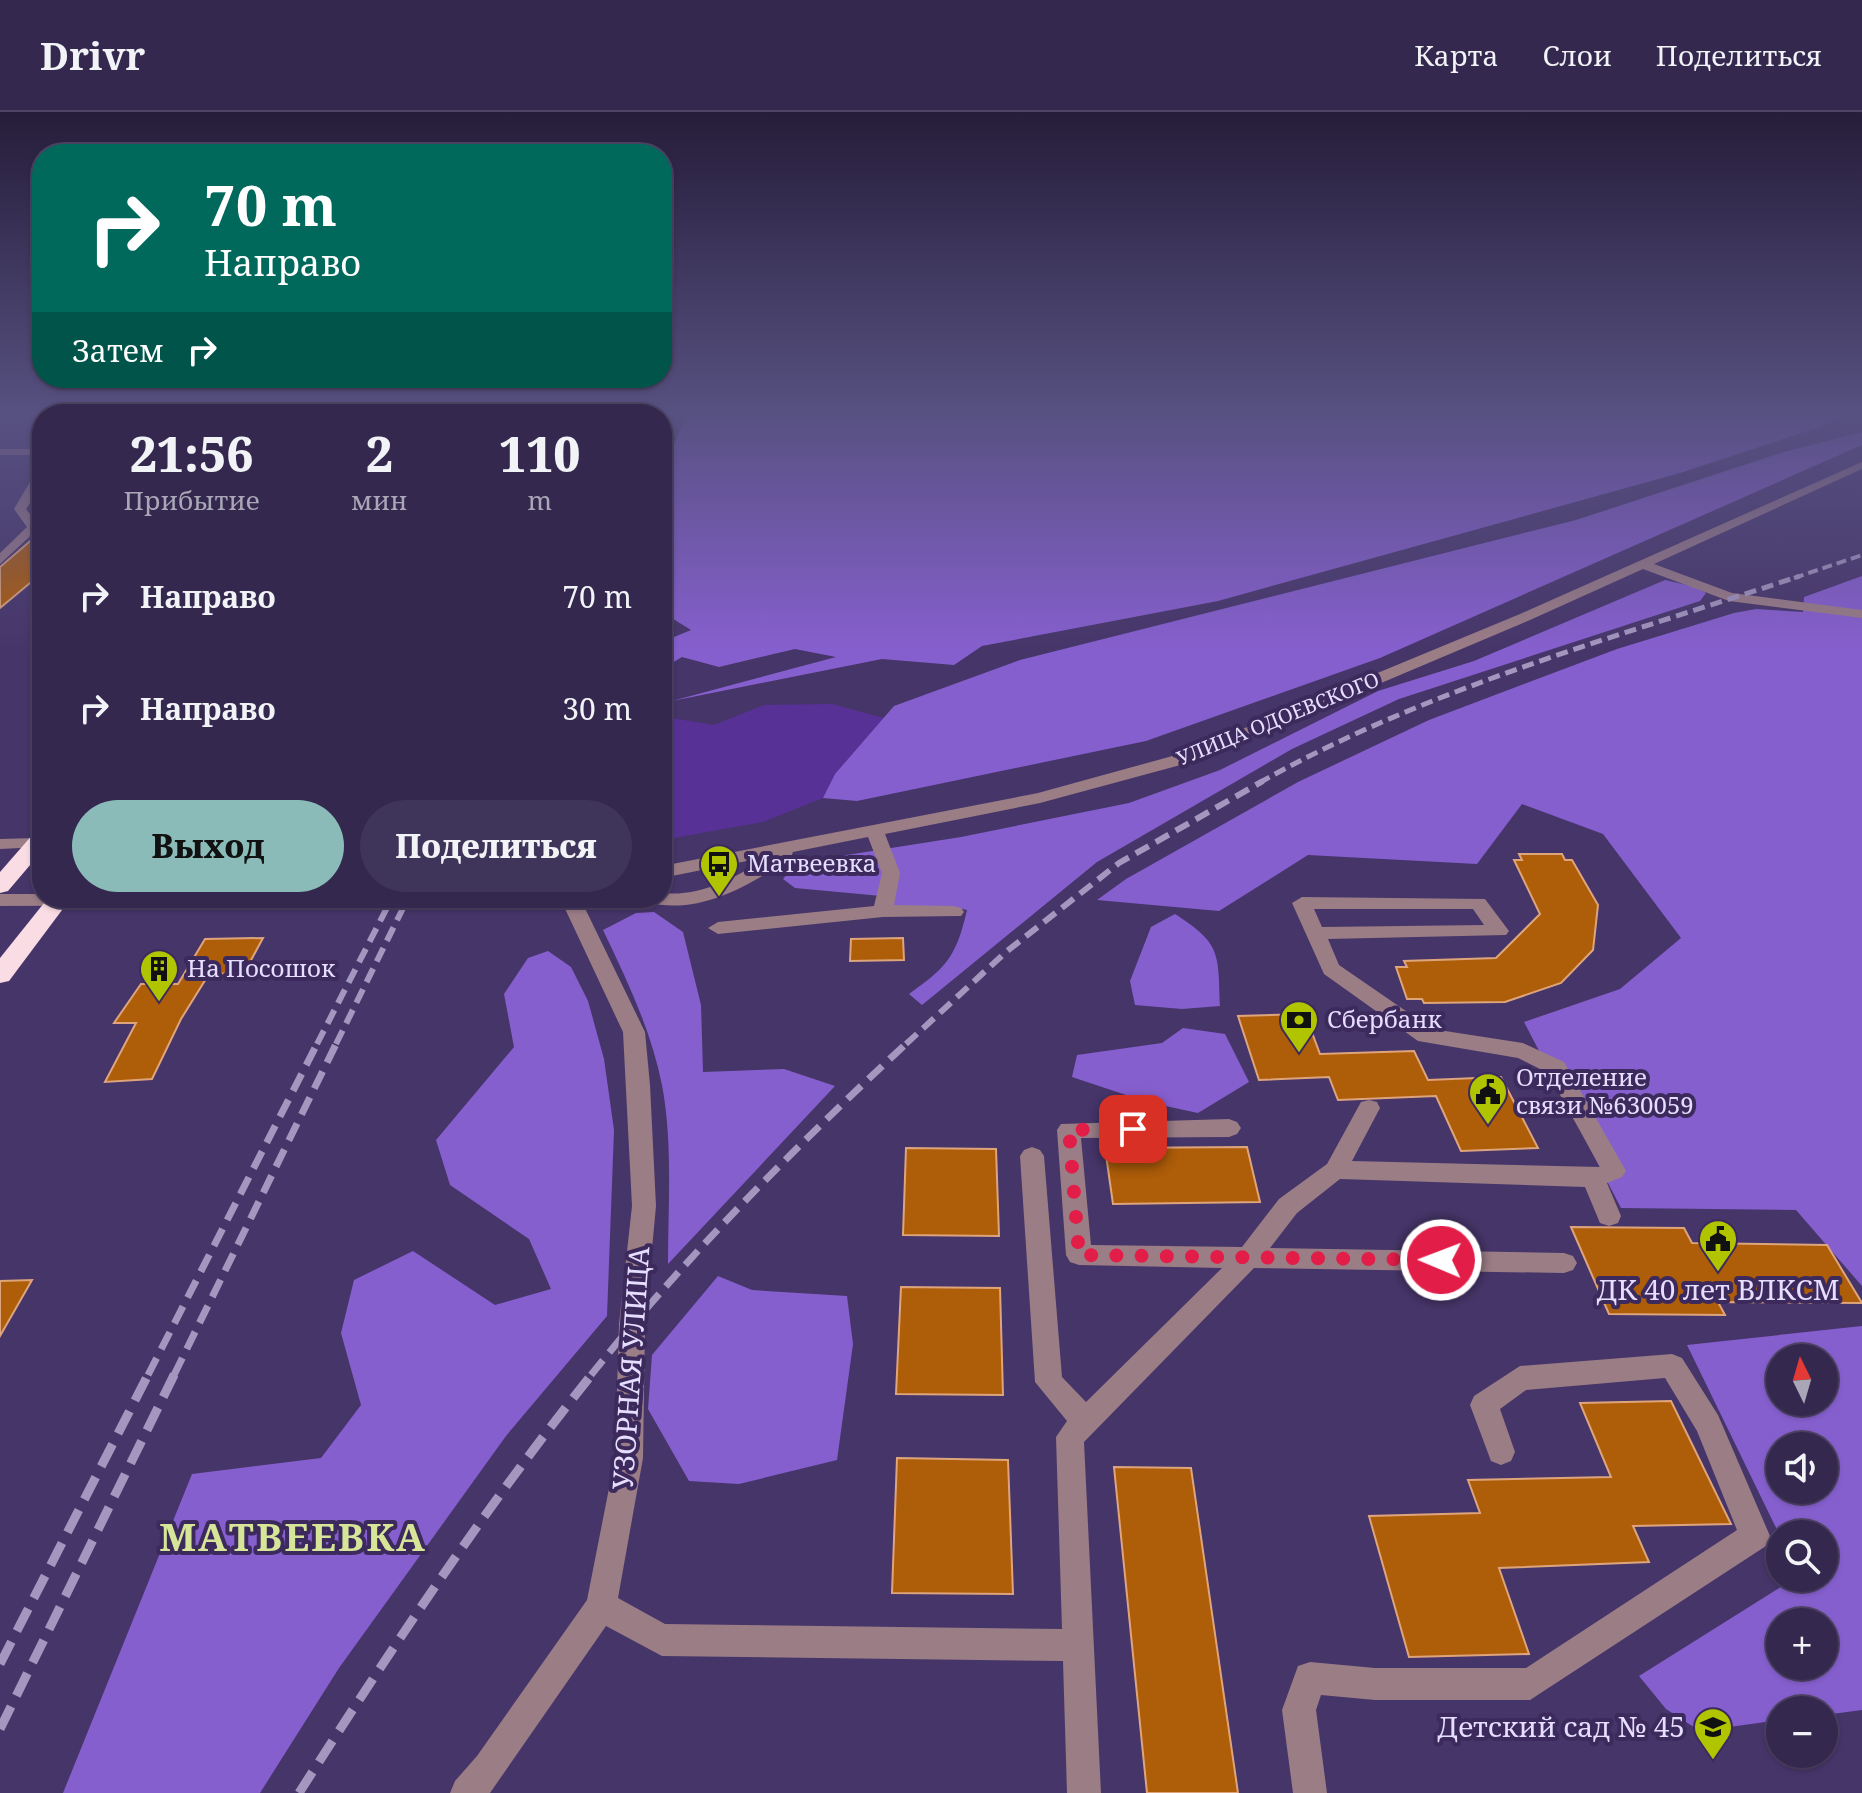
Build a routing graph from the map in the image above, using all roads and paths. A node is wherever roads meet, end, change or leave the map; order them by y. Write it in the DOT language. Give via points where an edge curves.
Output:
graph roads {
  1 [pos="29,493"];
  2 [pos="1798,493"];
  3 [pos="32,524"];
  4 [pos="32,529"];
  5 [pos="0,560"];
  6 [pos="1640,563"];
  7 [pos="1862,614"];
  8 [pos="875,831"];
  9 [pos="32,841"];
  10 [pos="0,844"];
  11 [pos="794,846"];
  12 [pos="32,849"];
  13 [pos="672,870"];
  14 [pos="0,886"];
  15 [pos="32,899"];
  16 [pos="672,899"];
  17 [pos="0,900"];
  18 [pos="52,908"];
  19 [pos="575,908"];
  20 [pos="883,911"];
  21 [pos="954,912"];
  22 [pos="718,928"];
  23 [pos="1316,933"];
  24 [pos="0,975"];
  25 [pos="1369,1108"];
  26 [pos="1229,1128"];
  27 [pos="1032,1156"];
  28 [pos="1335,1170"];
  29 [pos="1593,1178"];
  30 [pos="1609,1216"];
  31 [pos="1250,1256"];
  32 [pos="1564,1263"];
  33 [pos="1086,1421"];
  34 [pos="1501,1452"];
  35 [pos="601,1606"];
  36 [pos="1079,1645"];
  37 [pos="467,1793"];
  38 [pos="1084,1793"];
  39 [pos="1310,1793"];
  1 -- 3 [label="street" via="20,509"];
  2 -- 6 [label="street, УЛИЦА ОДОЕВСКОГО"];
  4 -- 5 [label="street"];
  6 -- 7 [label="street" via="1729,597"];
  6 -- 8 [label="street, УЛИЦА ОДОЕВСКОГО" via="1193,756 1040,798"];
  8 -- 11 [label="street, УЛИЦА ОДОЕВСКОГО"];
  8 -- 20 [label="street" via="891,873"];
  9 -- 10 [label="street"];
  11 -- 13 [label="street, УЛИЦА ОДОЕВСКОГО"];
  11 -- 16 [label="street" via="716,892"];
  12 -- 14 [label="highway"];
  15 -- 17 [label="street"];
  18 -- 24 [label="highway"];
  19 -- 35 [label="street, УЗОРНАЯ УЛИЦА" via="634,1032 644,1206 632,1324 629,1458"];
  20 -- 21 [label="street"];
  20 -- 22 [label="street"];
  23 -- 23 [label="street" via="1361,932 1499,931 1478,903 1302,903"];
  23 -- 29 [label="street" via="1331,969 1426,1036 1523,1051 1556,1068 1614,1171"];
  25 -- 28 [label="street"];
  26 -- 31 [label="street" via="1069,1130 1079,1255"];
  27 -- 33 [label="street" via="1049,1382"];
  28 -- 29 [label="street"];
  28 -- 31 [label="street" via="1288,1206"];
  29 -- 30 [label="street"];
  31 -- 32 [label="street"];
  31 -- 33 [label="street"];
  33 -- 36 [label="street" via="1070,1437"];
  34 -- 39 [label="street" via="1484,1405 1520,1378 1672,1366 1708,1424 1755,1536 1530,1684 1375,1684 1310,1678 1299,1710"];
  35 -- 36 [label="street" via="662,1640"];
  35 -- 37 [label="street"];
  36 -- 38 [label="street"];
}
